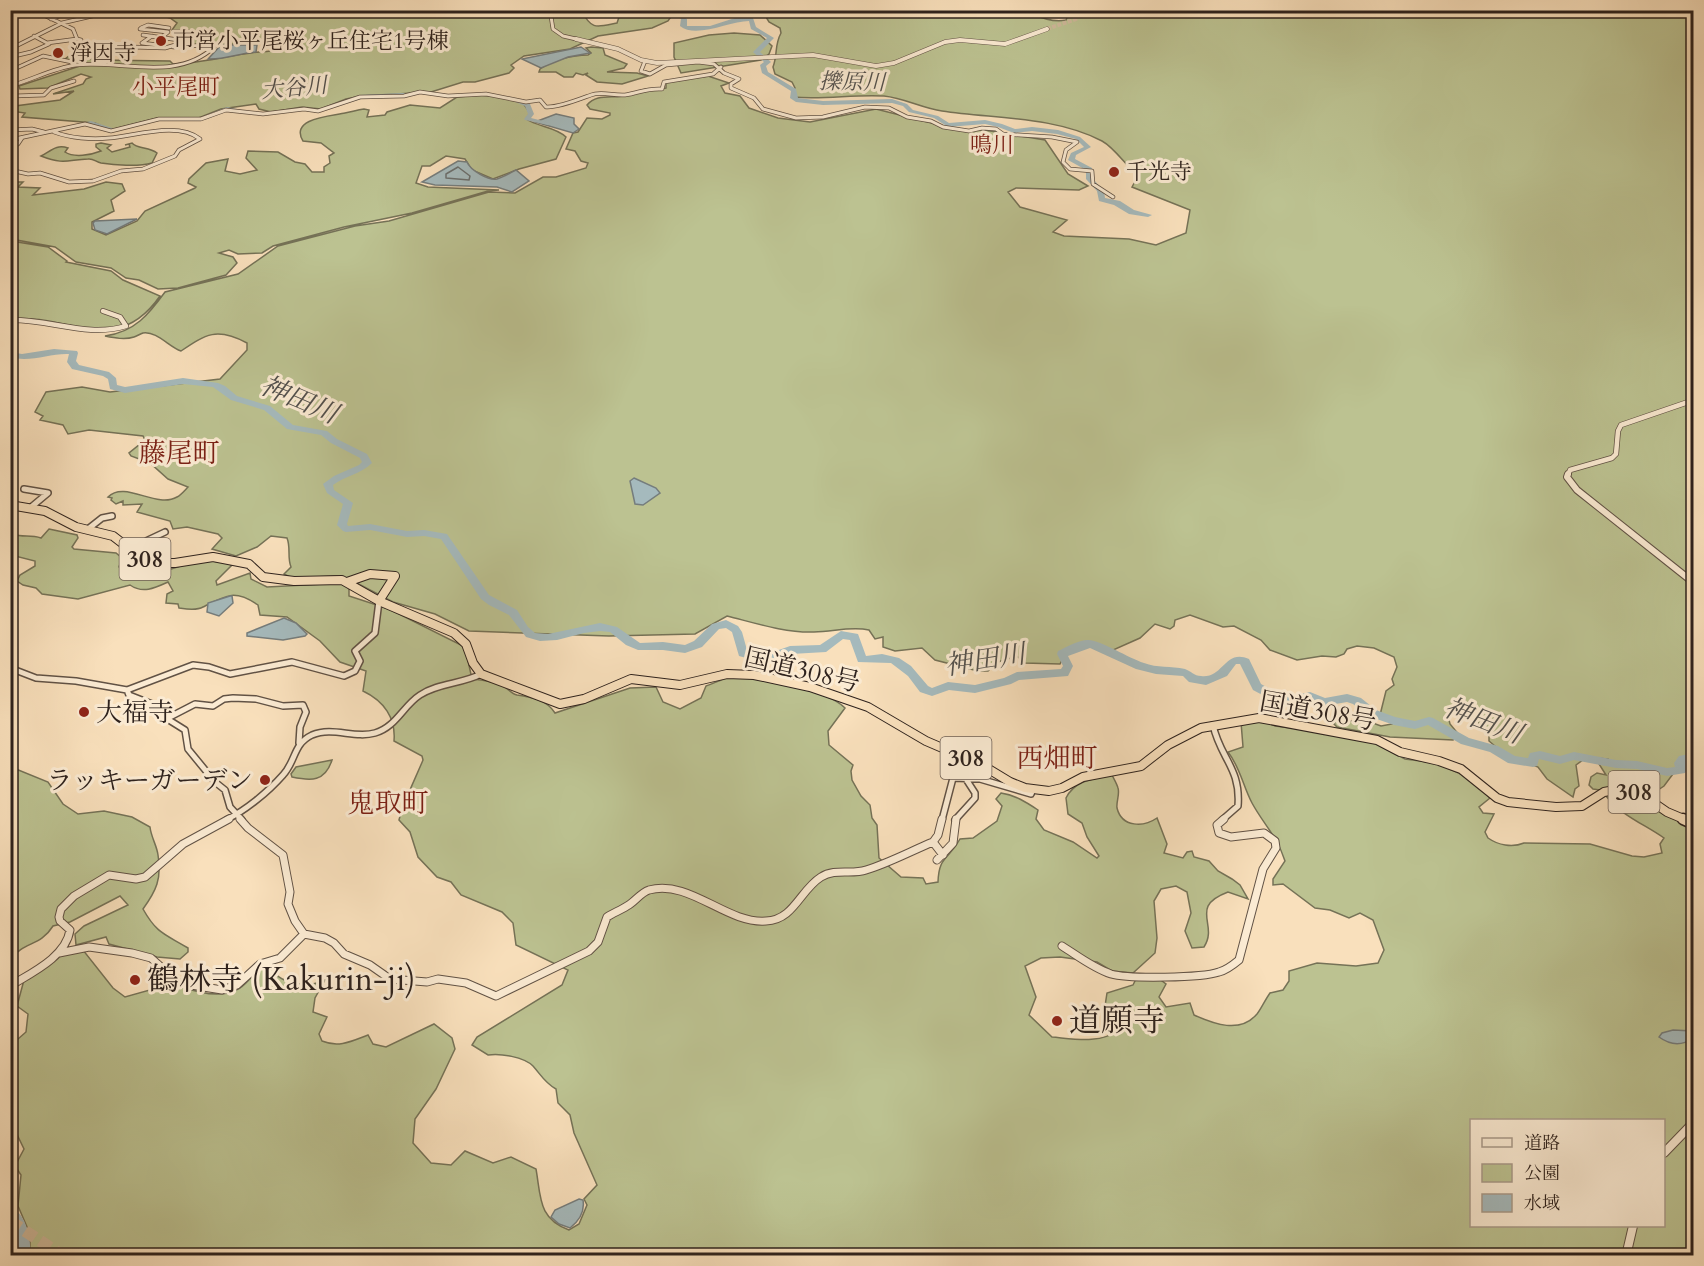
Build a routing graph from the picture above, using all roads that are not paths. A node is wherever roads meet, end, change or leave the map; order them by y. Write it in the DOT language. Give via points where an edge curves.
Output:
graph roads {
  1 [pos="31,10"];
  2 [pos="76,10"];
  3 [pos="118,10"];
  4 [pos="550,10"];
  5 [pos="10,16"];
  6 [pos="51,19"];
  7 [pos="62,23"];
  8 [pos="170,23"];
  9 [pos="1047,29"];
  10 [pos="168,30"];
  11 [pos="143,35"];
  12 [pos="34,36"];
  13 [pos="152,36"];
  14 [pos="160,37"];
  15 [pos="77,39"];
  16 [pos="576,39"];
  17 [pos="47,42"];
  18 [pos="182,42"];
  19 [pos="173,47"];
  20 [pos="10,49"];
  21 [pos="18,56"];
  22 [pos="10,57"];
  23 [pos="35,58"];
  24 [pos="645,61"];
  25 [pos="82,64"];
  26 [pos="74,65"];
  27 [pos="11,67"];
  28 [pos="68,67"];
  29 [pos="721,67"];
  30 [pos="74,81"];
  31 [pos="12,86"];
  32 [pos="14,96"];
  33 [pos="10,102"];
  34 [pos="10,129"];
  35 [pos="48,132"];
  36 [pos="22,138"];
  37 [pos="10,140"];
  38 [pos="10,146"];
  39 [pos="10,170"];
  40 [pos="1113,197"];
  41 [pos="103,311"];
  42 [pos="10,320"];
  43 [pos="1694,400"];
  44 [pos="24,489"];
  45 [pos="10,505"];
  46 [pos="30,508"];
  47 [pos="111,516"];
  48 [pos="88,529"];
  49 [pos="165,532"];
  50 [pos="10,546"];
  51 [pos="132,552"];
  52 [pos="10,553"];
  53 [pos="347,582"];
  54 [pos="1694,584"];
  55 [pos="379,601"];
  56 [pos="10,668"];
  57 [pos="481,675"];
  58 [pos="127,690"];
  59 [pos="166,719"];
  60 [pos="1213,725"];
  61 [pos="299,743"];
  62 [pos="964,776"];
  63 [pos="1033,789"];
  64 [pos="238,814"];
  65 [pos="1694,824"];
  66 [pos="933,842"];
  67 [pos="304,934"];
  68 [pos="1062,946"];
  69 [pos="58,953"];
  70 [pos="10,986"];
  71 [pos="1694,1122"];
  72 [pos="1665,1152"];
  73 [pos="1634,1227"];
  74 [pos="1626,1256"];
  1 -- 5 [label="highway"];
  1 -- 6 [label="street"];
  2 -- 6 [label="street"];
  3 -- 7 [label="street"];
  4 -- 16 [label="street" via="553,29"];
  6 -- 7 [label="street"];
  7 -- 12 [label="street"];
  7 -- 15 [label="street" via="73,29"];
  8 -- 10 [label="street"];
  9 -- 24 [label="street" via="1011,44 947,41 882,66 813,55"];
  10 -- 10 [label="street" via="140,29 148,25"];
  10 -- 14 [label="street"];
  11 -- 13 [label="street"];
  12 -- 17 [label="street"];
  12 -- 20 [label="street"];
  13 -- 14 [label="street"];
  13 -- 18 [label="street" via="142,43 174,46"];
  14 -- 18 [label="street"];
  15 -- 17 [label="street"];
  15 -- 19 [label="street" via="81,40 77,52 80,53"];
  16 -- 24 [label="street" via="618,49"];
  17 -- 21 [label="street" via="44,47"];
  18 -- 19 [label="street"];
  19 -- 28 [label="street" via="214,48 206,57 177,66"];
  21 -- 22 [label="street"];
  21 -- 23 [label="street"];
  23 -- 26 [label="street" via="43,56"];
  23 -- 27 [label="street"];
  24 -- 29 [label="street" via="641,71 651,74 666,65 713,63"];
  25 -- 26 [label="street"];
  26 -- 28 [label="street"];
  28 -- 31 [label="street"];
  29 -- 35 [label="street" via="713,74 664,82 662,89 646,88 625,95 592,94 555,108 546,107 540,100 420,92 360,97 318,111 263,114 226,110 196,120 159,119 111,131 89,124"];
  29 -- 40 [label="street" via="724,73 740,79 730,87 751,95 763,109 793,118 823,117 865,107 890,108 943,127 969,131 989,128 1003,134 1077,142 1066,150 1064,162 1070,169 1092,171 1094,184"];
  30 -- 32 [label="street" via="51,88 44,95"];
  31 -- 32 [label="street"];
  32 -- 33 [label="street"];
  34 -- 35 [label="street"];
  35 -- 36 [label="street"];
  35 -- 39 [label="street" via="109,138 165,130 194,134 200,139 175,156 143,169 93,181 69,183 40,173"];
  36 -- 37 [label="street"];
  36 -- 38 [label="street"];
  41 -- 42 [label="street" via="120,317 126,326 92,332"];
  43 -- 54 [label="street" via="1621,425 1616,454 1570,470 1567,477 1577,490"];
  44 -- 46 [label="street" via="48,493"];
  45 -- 46 [label="highway, 308"];
  46 -- 48 [label="highway, 308"];
  47 -- 48 [label="street" via="105,515"];
  48 -- 51 [label="highway, 308" via="117,538"];
  49 -- 51 [label="street"];
  50 -- 52 [label="street"];
  51 -- 53 [label="highway, 308" via="157,563 213,557 249,564 263,577"];
  53 -- 55 [label="highway, 308"];
  53 -- 55 [label="highway, 308" via="370,574 395,576"];
  55 -- 57 [label="highway, 308" via="461,638"];
  55 -- 58 [label="street" via="375,633 355,651 360,661 351,675 292,662 230,674 194,665"];
  56 -- 58 [label="street" via="36,678"];
  57 -- 61 [label="street" via="422,694 379,732 358,736 321,730"];
  57 -- 63 [label="highway, 国道308号 / 308" via="563,705 631,679 680,685 736,673 772,678 868,707 926,741 1010,782"];
  58 -- 59 [label="street" via="129,695 152,704"];
  59 -- 61 [label="street" via="195,704 213,706 233,698 303,705 306,712"];
  59 -- 64 [label="street" via="185,730 188,749 225,790 230,807"];
  60 -- 63 [label="highway, 国道308号 / 308" via="1168,745 1141,766 1083,777 1056,790"];
  60 -- 65 [label="highway, 国道308号 / 308" via="1258,718 1366,736 1400,752 1461,770 1508,802 1582,806 1604,792 1620,789 1641,794"];
  60 -- 68 [label="street" via="1217,744 1228,756 1239,782 1238,807 1217,825 1218,830 1231,837 1264,833 1275,841 1276,848 1263,868 1239,960 1233,967 1206,975 1115,976"];
  61 -- 64 [label="street" via="284,774"];
  62 -- 63 [label="street" via="1031,794"];
  62 -- 66 [label="street" via="950,782"];
  62 -- 66 [label="street" via="975,798 956,820 954,844 940,858"];
  64 -- 67 [label="street" via="248,828 283,855 290,892 288,904"];
  64 -- 69 [label="street" via="183,844 145,877 109,875 74,896 58,917 71,936"];
  66 -- 67 [label="street" via="864,871 821,877 784,917 768,922 725,913 693,897 650,890 607,917 598,942 589,951 496,996 466,983 390,979 369,964 344,954 326,938"];
  67 -- 69 [label="street" via="280,958 260,964 237,986 222,990 179,983 151,958 132,953 89,947"];
  69 -- 70 [label="street"];
  71 -- 72 [label="street"];
  73 -- 74 [label="street"];
}
